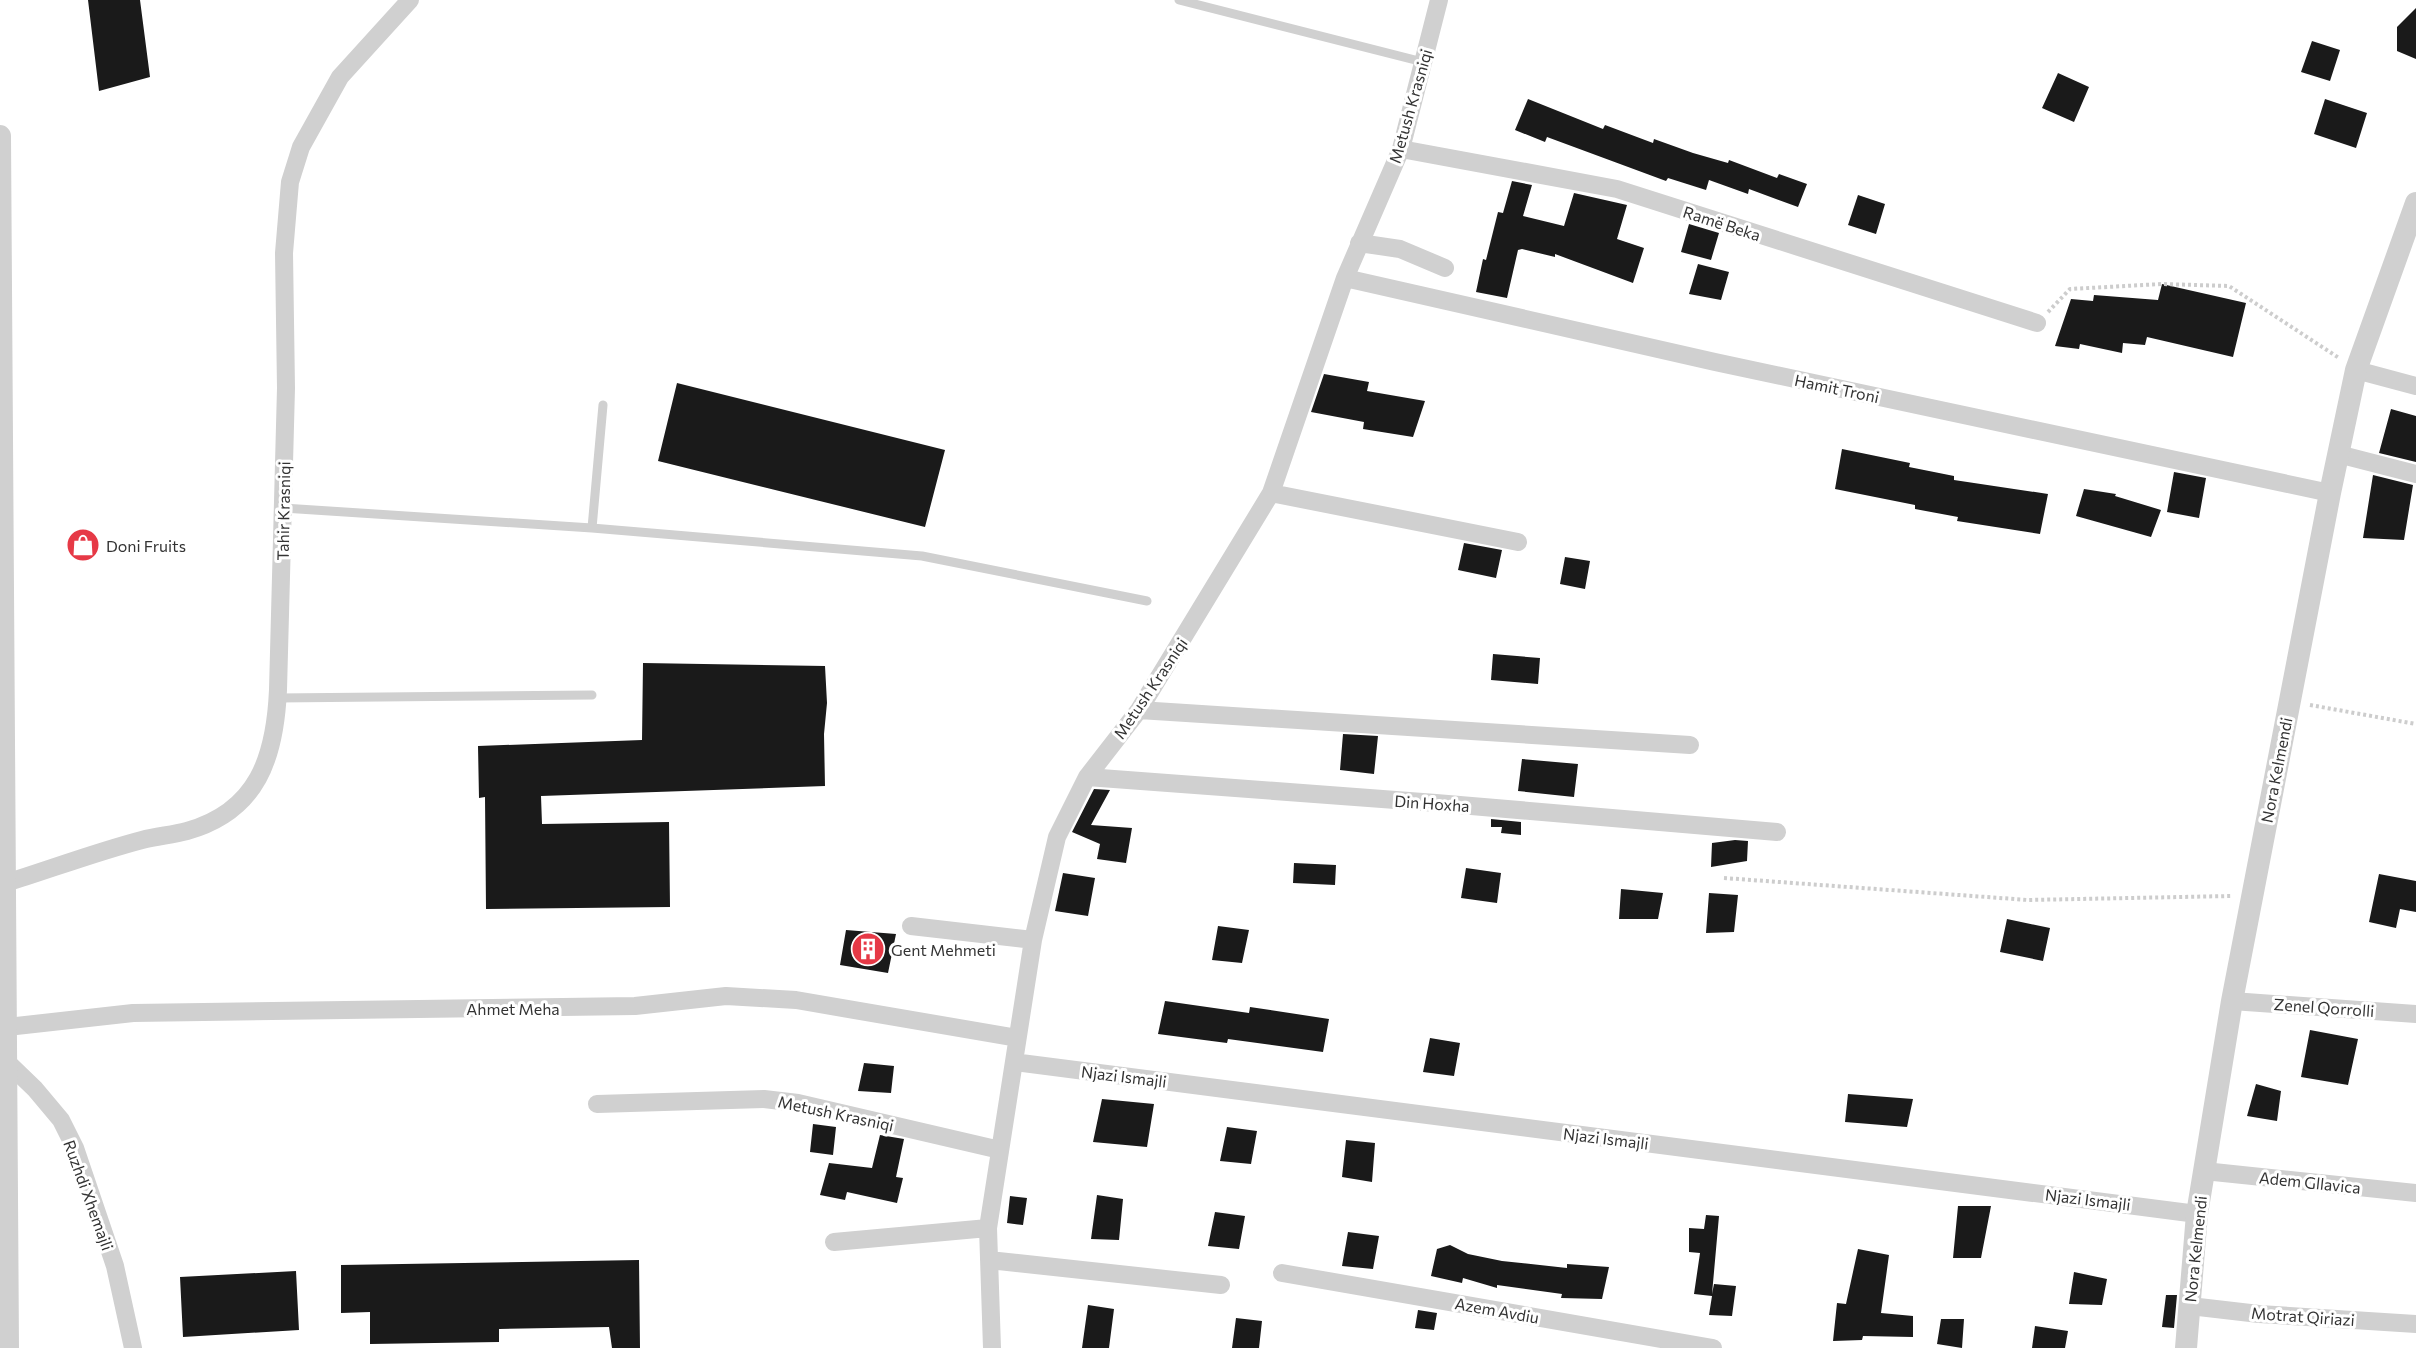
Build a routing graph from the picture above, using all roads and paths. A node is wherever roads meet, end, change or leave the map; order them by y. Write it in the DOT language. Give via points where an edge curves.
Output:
graph roads {
  1 [pos="410,0"];
  2 [pos="1179,0"];
  3 [pos="1439,0"];
  4 [pos="1423,62"];
  5 [pos="0,136"];
  6 [pos="1401,149"];
  7 [pos="2416,203"];
  8 [pos="1359,243"];
  9 [pos="1445,268"];
  10 [pos="1345,278"];
  11 [pos="2037,323"];
  12 [pos="2356,370"];
  13 [pos="2416,386"];
  14 [pos="603,405"];
  15 [pos="2338,454"];
  16 [pos="2416,474"];
  17 [pos="1271,493"];
  18 [pos="2330,493"];
  19 [pos="283,508"];
  20 [pos="592,528"];
  21 [pos="1518,542"];
  22 [pos="1147,601"];
  23 [pos="592,695"];
  24 [pos="278,698"];
  25 [pos="2289,702"];
  26 [pos="1139,710"];
  27 [pos="2416,724"];
  28 [pos="1690,745"];
  29 [pos="1087,777"];
  30 [pos="1777,832"];
  31 [pos="4,858"];
  32 [pos="1724,878"];
  33 [pos="2252,896"];
  34 [pos="911,926"];
  35 [pos="1034,940"];
  36 [pos="3,972"];
  37 [pos="2232,1001"];
  38 [pos="2416,1014"];
  39 [pos="7,1027"];
  40 [pos="1017,1038"];
  41 [pos="7,1062"];
  42 [pos="1014,1062"];
  43 [pos="597,1104"];
  44 [pos="1000,1150"];
  45 [pos="2204,1171"];
  46 [pos="2416,1193"];
  47 [pos="2197,1214"];
  48 [pos="988,1228"];
  49 [pos="834,1242"];
  50 [pos="989,1260"];
  51 [pos="1282,1273"];
  52 [pos="1221,1285"];
  53 [pos="2190,1306"];
  54 [pos="2416,1324"];
  55 [pos="9,1348"];
  56 [pos="133,1348"];
  57 [pos="992,1348"];
  58 [pos="1713,1348"];
  59 [pos="2186,1348"];
  1 -- 19 [label="street, Tahir Krasniqi" via="340,77 301,147 290,182 284,253"];
  2 -- 4 [label="lane"];
  3 -- 4 [label="street, Metush Krasniqi"];
  4 -- 6 [label="street, Metush Krasniqi"];
  5 -- 31 [label="street"];
  6 -- 8 [label="street, Metush Krasniqi"];
  6 -- 11 [label="street, Ramë Beka" via="1617,189"];
  7 -- 12 [label="street, Nora Kelmendi"];
  8 -- 9 [label="street" via="1400,249"];
  8 -- 10 [label="street, Metush Krasniqi"];
  10 -- 17 [label="street, Metush Krasniqi"];
  10 -- 18 [label="street, Hamit Troni"];
  11 -- 12 [label="path" via="2070,289 2162,284 2229,286"];
  12 -- 13 [label="street"];
  12 -- 15 [label="street, Nora Kelmendi"];
  14 -- 20 [label="lane"];
  15 -- 16 [label="street"];
  15 -- 18 [label="street, Nora Kelmendi"];
  17 -- 21 [label="street"];
  17 -- 26 [label="street, Metush Krasniqi"];
  18 -- 25 [label="street, Nora Kelmendi"];
  19 -- 20 [label="lane"];
  19 -- 24 [label="street, Tahir Krasniqi"];
  20 -- 22 [label="lane" via="922,556"];
  23 -- 24 [label="lane"];
  24 -- 31 [label="street, Tahir Krasniqi" via="267,762 251,791 227,815 188,831 142,840"];
  25 -- 27 [label="path"];
  25 -- 33 [label="street, Nora Kelmendi"];
  26 -- 28 [label="street"];
  26 -- 29 [label="street, Metush Krasniqi"];
  29 -- 30 [label="street, Din Hoxha"];
  29 -- 35 [label="street, Metush Krasniqi" via="1057,837"];
  31 -- 36 [label="street"];
  32 -- 33 [label="path" via="2028,900"];
  33 -- 37 [label="street, Nora Kelmendi"];
  34 -- 35 [label="street"];
  35 -- 40 [label="street, Metush Krasniqi"];
  36 -- 39 [label="street"];
  37 -- 38 [label="street, Zenel Qorrolli"];
  37 -- 45 [label="street, Nora Kelmendi"];
  39 -- 40 [label="street, Ahmet Meha" via="133,1013 636,1006 726,996 796,1000"];
  39 -- 41 [label="street"];
  40 -- 42 [label="street, Metush Krasniqi"];
  41 -- 55 [label="street"];
  41 -- 56 [label="street, Ruzhdi Xhemajli" via="61,1120 75,1148 115,1266"];
  42 -- 44 [label="street, Metush Krasniqi"];
  42 -- 47 [label="street, Njazi Ismajli"];
  43 -- 44 [label="street, Metush Krasniqi" via="764,1099 798,1103"];
  44 -- 48 [label="street, Metush Krasniqi"];
  45 -- 46 [label="street, Adem Gllavica"];
  45 -- 47 [label="street, Nora Kelmendi"];
  47 -- 53 [label="street, Nora Kelmendi"];
  48 -- 49 [label="street"];
  48 -- 50 [label="street, Metush Krasniqi"];
  50 -- 52 [label="street"];
  50 -- 57 [label="street, Metush Krasniqi"];
  51 -- 58 [label="street, Azem Avdiu"];
  53 -- 54 [label="street, Motrat Qiriazi"];
  53 -- 59 [label="street, Nora Kelmendi"];
}
